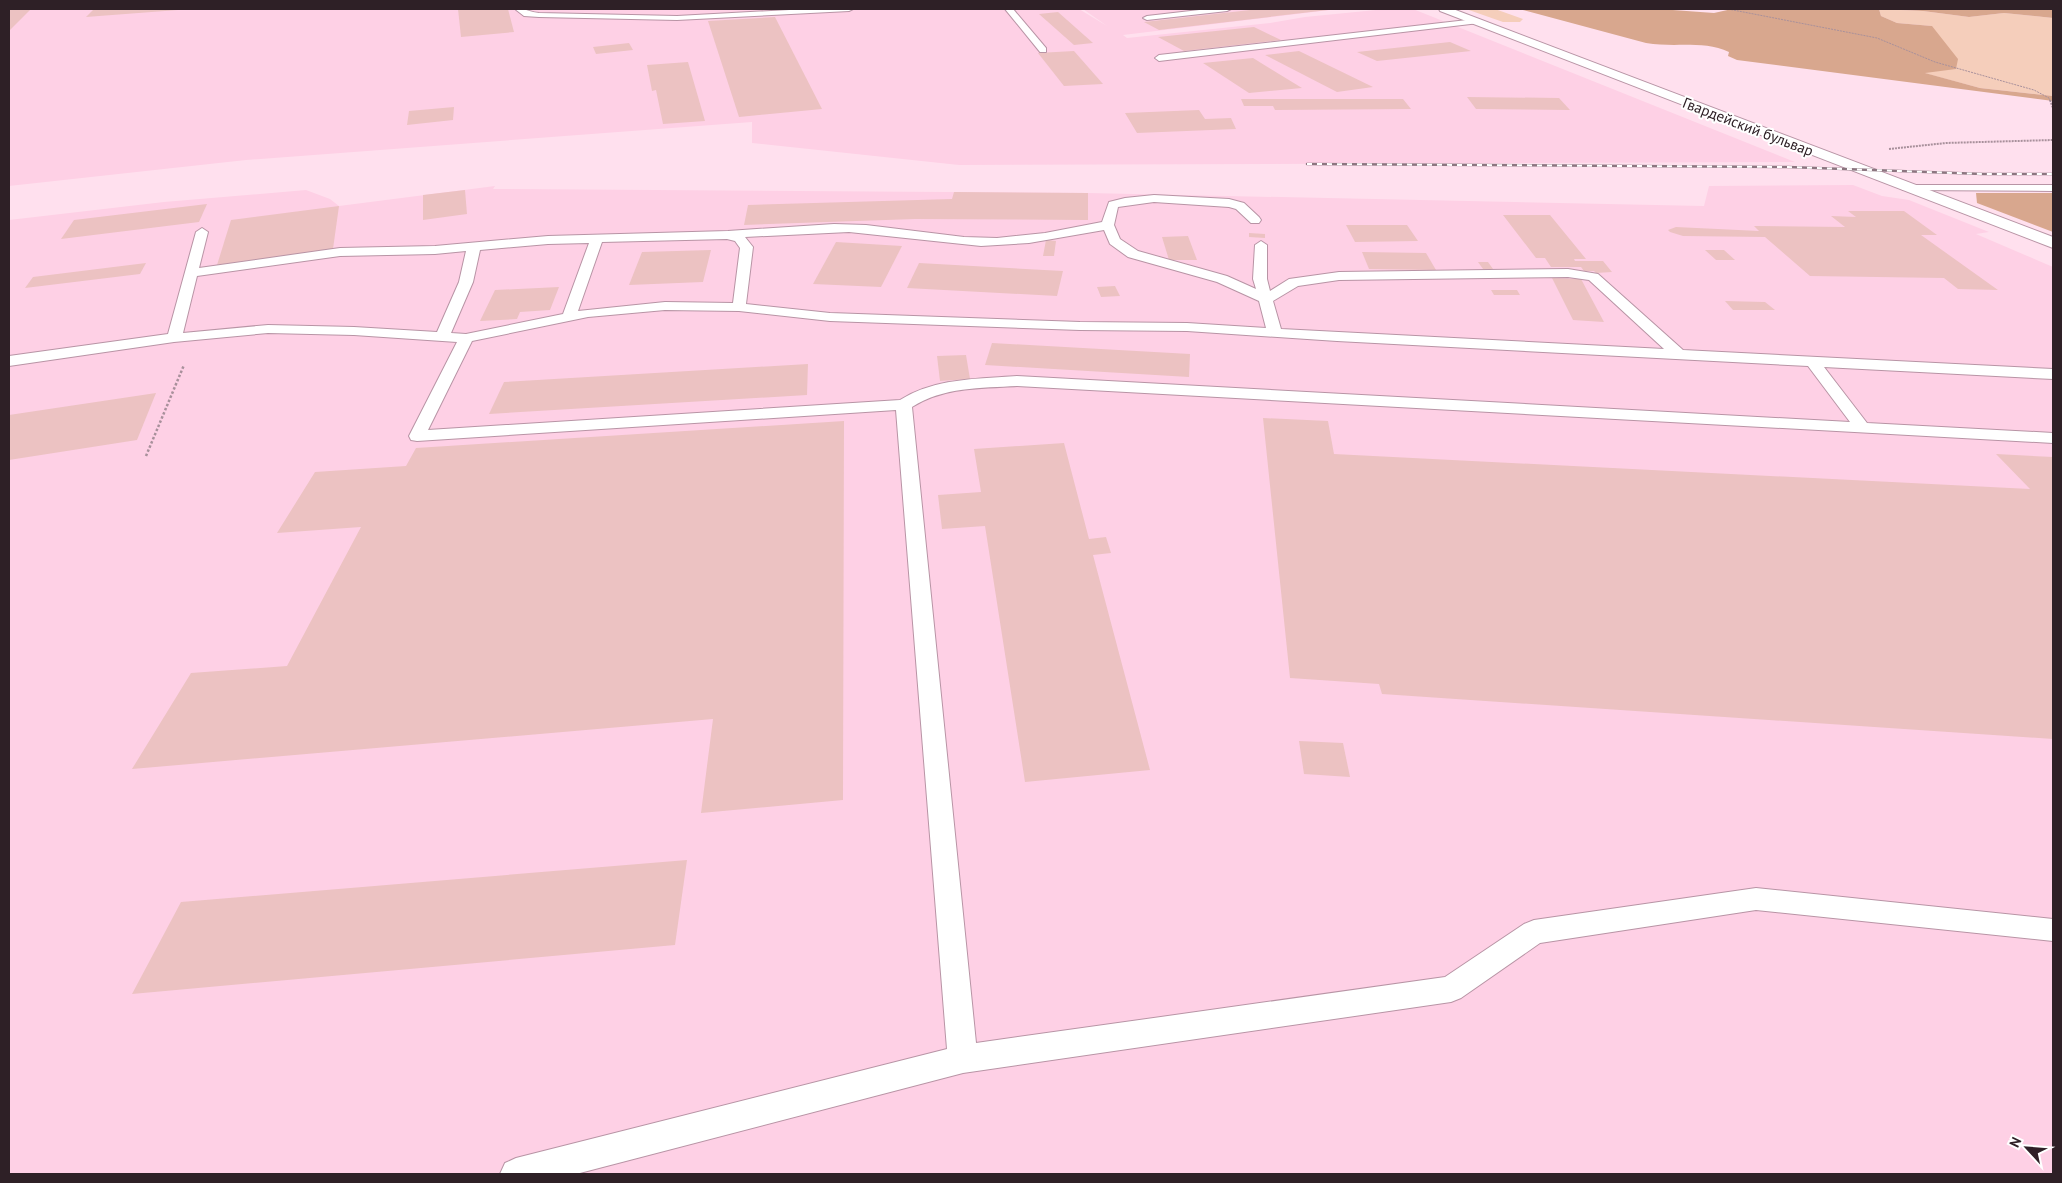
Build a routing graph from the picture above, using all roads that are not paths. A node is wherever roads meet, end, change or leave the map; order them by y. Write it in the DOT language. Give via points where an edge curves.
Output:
graph roads {
  1 [pos="519,9"];
  2 [pos="600,9"];
  3 [pos="849,9"];
  4 [pos="1009,9"];
  5 [pos="1227,9"];
  6 [pos="1444,9"];
  7 [pos="606,16"];
  8 [pos="1147,18"];
  9 [pos="1476,21"];
  10 [pos="1043,50"];
  11 [pos="1159,58"];
  12 [pos="1908,188"];
  13 [pos="2053,188"];
  14 [pos="1255,220"];
  15 [pos="1108,225"];
  16 [pos="202,232"];
  17 [pos="726,235"];
  18 [pos="597,238"];
  19 [pos="2053,243"];
  20 [pos="1261,245"];
  21 [pos="474,246"];
  22 [pos="191,274"];
  23 [pos="1266,299"];
  24 [pos="739,307"];
  25 [pos="569,317"];
  26 [pos="1275,333"];
  27 [pos="442,337"];
  28 [pos="174,338"];
  29 [pos="466,338"];
  30 [pos="1679,355"];
  31 [pos="9,361"];
  32 [pos="1812,361"];
  33 [pos="2046,373"];
  34 [pos="2053,386"];
  35 [pos="904,406"];
  36 [pos="1862,427"];
  37 [pos="2053,438"];
  38 [pos="2053,930"];
  39 [pos="964,1059"];
  40 [pos="516,1174"];
  1 -- 7 [label="lane" via="533,15"];
  2 -- 7 [label="lane"];
  3 -- 7 [label="lane" via="677,18"];
  4 -- 10 [label="lane"];
  5 -- 8 [label="lane"];
  6 -- 9 [label="street, Гвардейский бульвар"];
  9 -- 11 [label="lane"];
  9 -- 12 [label="street, Гвардейский бульвар"];
  12 -- 13 [label="lane"];
  12 -- 19 [label="street, Гвардейский бульвар"];
  14 -- 15 [label="lane" via="1240,206 1229,203 1141,199 1113,205"];
  15 -- 17 [label="lane" via="1052,237 1003,241 948,239 847,228"];
  15 -- 23 [label="lane" via="1115,241 1133,254 1222,280"];
  16 -- 22 [label="lane"];
  17 -- 18 [label="lane"];
  17 -- 24 [label="lane" via="740,238 747,247"];
  18 -- 21 [label="lane"];
  18 -- 25 [label="lane"];
  20 -- 23 [label="lane" via="1260,279"];
  21 -- 22 [label="lane" via="340,252"];
  21 -- 27 [label="lane" via="466,282"];
  22 -- 28 [label="lane"];
  23 -- 26 [label="lane"];
  23 -- 30 [label="lane" via="1294,282 1339,276 1568,273 1593,277"];
  24 -- 25 [label="lane" via="665,306"];
  24 -- 26 [label="lane" via="830,317 1080,326 1187,326"];
  25 -- 29 [label="lane"];
  26 -- 30 [label="lane"];
  27 -- 28 [label="lane" via="268,329"];
  27 -- 29 [label="lane"];
  28 -- 31 [label="lane"];
  29 -- 35 [label="lane" via="417,436"];
  30 -- 32 [label="lane"];
  32 -- 33 [label="lane"];
  32 -- 36 [label="lane"];
  33 -- 34 [label="lane"];
  35 -- 36 [label="lane" via="913,398 936,389 1017,381"];
  35 -- 39 [label="lane"];
  36 -- 37 [label="lane"];
  38 -- 39 [label="lane" via="1756,899 1534,932 1451,989"];
  39 -- 40 [label="lane"];
}
